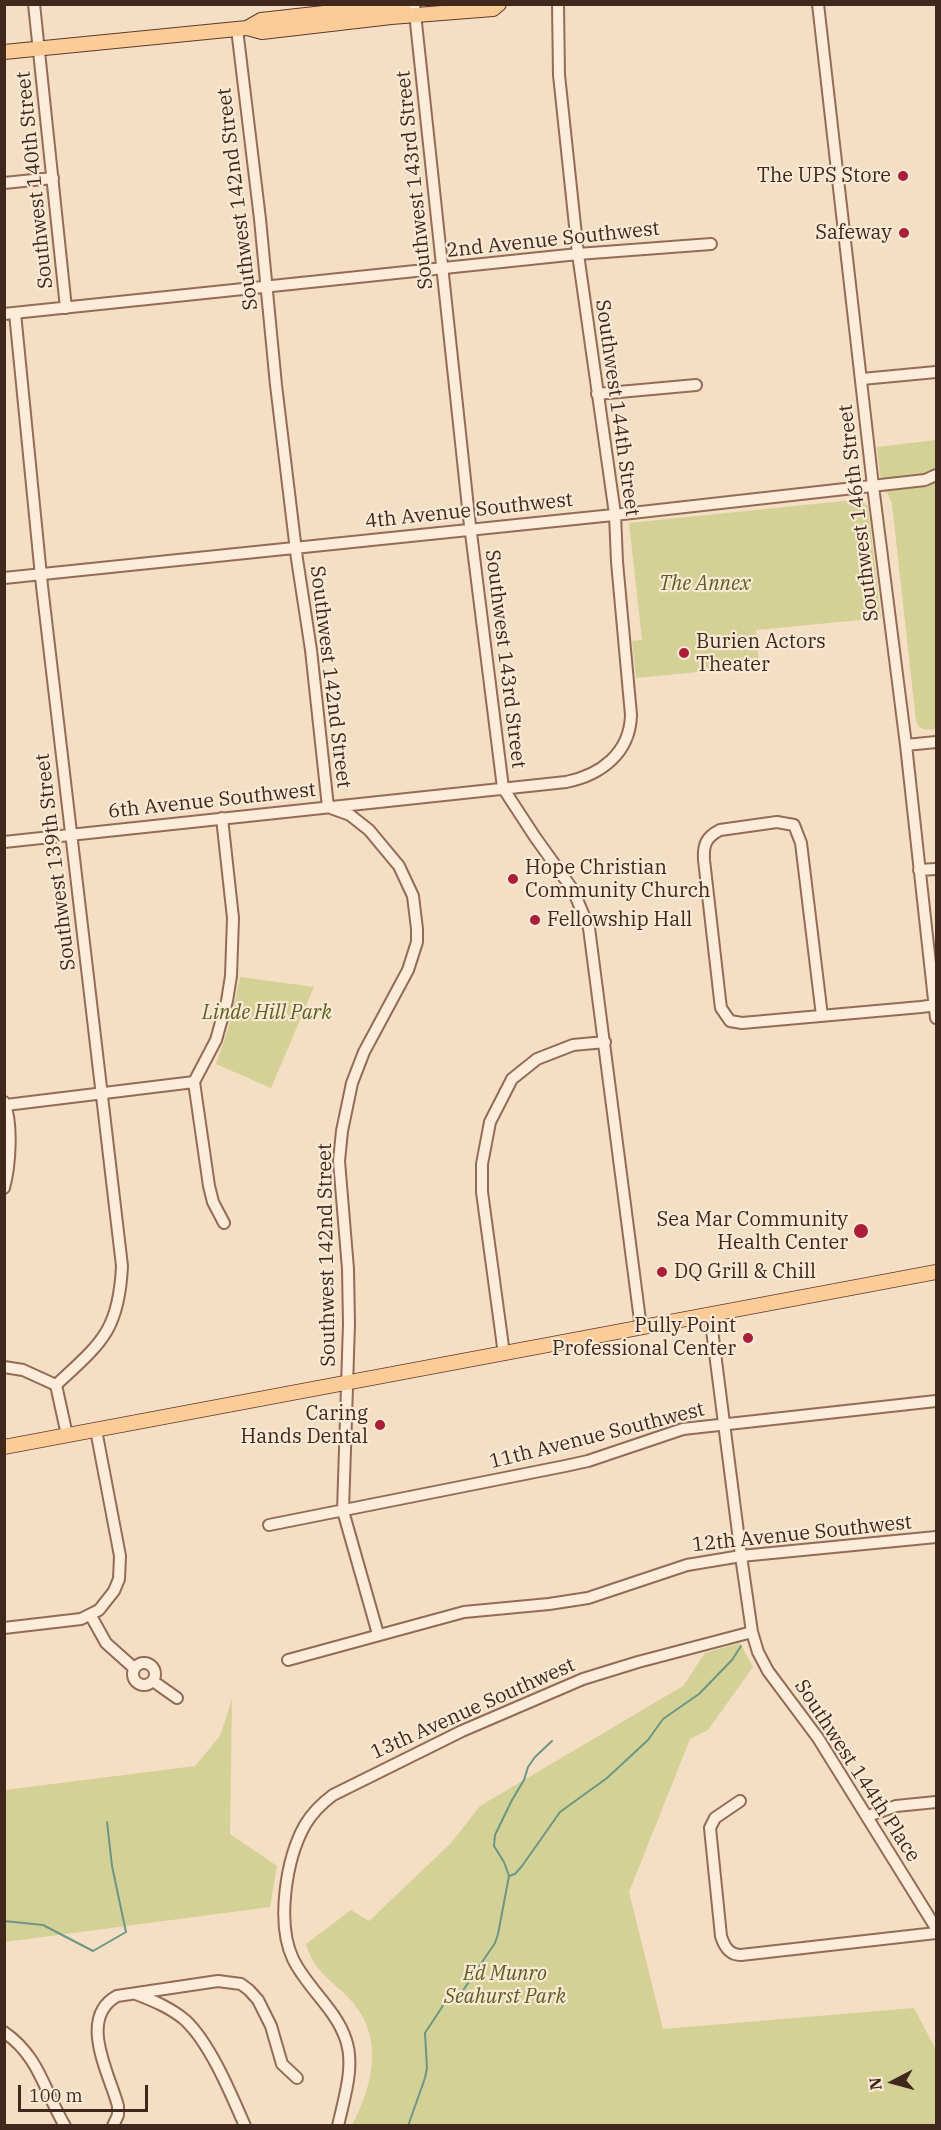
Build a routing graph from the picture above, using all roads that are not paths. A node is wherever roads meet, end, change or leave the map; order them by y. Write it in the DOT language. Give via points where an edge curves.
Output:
graph roads {
  1 [pos="34,4"];
  2 [pos="404,4"];
  3 [pos="499,4"];
  4 [pos="558,4"];
  5 [pos="818,4"];
  6 [pos="415,10"];
  7 [pos="242,28"];
  8 [pos="39,48"];
  9 [pos="4,52"];
  10 [pos="53,178"];
  11 [pos="4,183"];
  12 [pos="711,244"];
  13 [pos="578,254"];
  14 [pos="442,269"];
  15 [pos="267,288"];
  16 [pos="66,308"];
  17 [pos="10,314"];
  18 [pos="936,372"];
  19 [pos="862,379"];
  20 [pos="696,385"];
  21 [pos="597,394"];
  22 [pos="936,475"];
  23 [pos="873,486"];
  24 [pos="615,514"];
  25 [pos="471,528"];
  26 [pos="296,548"];
  27 [pos="40,575"];
  28 [pos="4,578"];
  29 [pos="936,742"];
  30 [pos="906,745"];
  31 [pos="566,782"];
  32 [pos="503,788"];
  33 [pos="328,807"];
  34 [pos="222,818"];
  35 [pos="70,835"];
  36 [pos="4,842"];
  37 [pos="936,869"];
  38 [pos="920,870"];
  39 [pos="936,1005"];
  40 [pos="822,1016"];
  41 [pos="936,1018"];
  42 [pos="605,1042"];
  43 [pos="194,1083"];
  44 [pos="103,1093"];
  45 [pos="5,1103"];
  46 [pos="4,1188"];
  47 [pos="224,1223"];
  48 [pos="936,1272"];
  49 [pos="710,1314"];
  50 [pos="641,1328"];
  51 [pos="504,1354"];
  52 [pos="4,1367"];
  53 [pos="348,1383"];
  54 [pos="56,1385"];
  55 [pos="936,1401"];
  56 [pos="723,1423"];
  57 [pos="96,1430"];
  58 [pos="67,1435"];
  59 [pos="4,1447"];
  60 [pos="343,1511"];
  61 [pos="269,1525"];
  62 [pos="936,1537"];
  63 [pos="741,1556"];
  64 [pos="91,1616"];
  65 [pos="4,1628"];
  66 [pos="752,1632"];
  67 [pos="378,1634"];
  68 [pos="288,1660"];
  69 [pos="177,1698"];
  70 [pos="740,1801"];
  71 [pos="936,1802"];
  72 [pos="868,1816"];
  73 [pos="936,1928"];
  74 [pos="936,1932"];
  75 [pos="136,1994"];
  76 [pos="4,2032"];
  77 [pos="297,2078"];
  78 [pos="65,2126"];
  79 [pos="113,2126"];
  80 [pos="245,2126"];
  81 [pos="338,2126"];
  1 -- 8 [label="street, Southwest 140th Street"];
  2 -- 7 [label="main road" via="261,20"];
  3 -- 6 [label="main road" via="493,9"];
  4 -- 13 [label="street, Southwest 144th Street" via="559,75"];
  5 -- 19 [label="street, Southwest 146th Street"];
  6 -- 7 [label="main road" via="262,32"];
  6 -- 14 [label="street, Southwest 143rd Street"];
  7 -- 8 [label="main road"];
  7 -- 15 [label="street, Southwest 142nd Street"];
  8 -- 9 [label="main road"];
  8 -- 10 [label="street, Southwest 140th Street"];
  10 -- 11 [label="street"];
  10 -- 16 [label="street, Southwest 140th Street"];
  12 -- 13 [label="street, 2nd Avenue Southwest"];
  13 -- 14 [label="street, 2nd Avenue Southwest"];
  13 -- 21 [label="street, Southwest 144th Street"];
  14 -- 15 [label="street, 2nd Avenue Southwest"];
  14 -- 25 [label="street, Southwest 143rd Street"];
  15 -- 16 [label="street, 2nd Avenue Southwest"];
  15 -- 26 [label="street, Southwest 142nd Street"];
  16 -- 17 [label="street, 2nd Avenue Southwest"];
  17 -- 27 [label="street, Southwest 139th Street"];
  18 -- 19 [label="street"];
  19 -- 23 [label="street, Southwest 146th Street"];
  20 -- 21 [label="street"];
  21 -- 24 [label="street, Southwest 144th Street"];
  22 -- 23 [label="street, 4th Avenue Southwest" via="925,480"];
  23 -- 24 [label="street, 4th Avenue Southwest"];
  23 -- 30 [label="street, Southwest 146th Street"];
  24 -- 25 [label="street, 4th Avenue Southwest"];
  24 -- 31 [label="street, Southwest 144th Street" via="631,723 626,742 612,761 595,773"];
  25 -- 26 [label="street, 4th Avenue Southwest"];
  25 -- 32 [label="street, Southwest 143rd Street"];
  26 -- 27 [label="street, 4th Avenue Southwest"];
  26 -- 33 [label="street, Southwest 142nd Street"];
  27 -- 28 [label="street, 4th Avenue Southwest"];
  27 -- 35 [label="street, Southwest 139th Street"];
  29 -- 30 [label="street"];
  30 -- 38 [label="street, Southwest 146th Street"];
  31 -- 32 [label="street, 6th Avenue Southwest"];
  32 -- 33 [label="street, 6th Avenue Southwest"];
  32 -- 42 [label="street, Southwest 143rd Street" via="582,908 589,928"];
  33 -- 34 [label="street, 6th Avenue Southwest"];
  33 -- 53 [label="street, Southwest 142nd Street" via="350,815 369,830 399,866 412,896 417,929 408,970 358,1068 342,1131 339,1161 348,1269"];
  34 -- 35 [label="street, 6th Avenue Southwest"];
  34 -- 43 [label="street" via="233,918 231,976 216,1040"];
  35 -- 36 [label="street, 6th Avenue Southwest"];
  35 -- 44 [label="street, Southwest 139th Street"];
  37 -- 38 [label="street"];
  38 -- 39 [label="street, Southwest 146th Street"];
  39 -- 40 [label="street"];
  39 -- 41 [label="street, Southwest 146th Street"];
  40 -- 40 [label="street" via="801,843 794,825 777,822 720,830 706,840 704,860 725,1015 736,1024"];
  42 -- 50 [label="street, Southwest 143rd Street"];
  42 -- 51 [label="street" via="573,1045 537,1059 512,1078 490,1122 482,1164 482,1192"];
  43 -- 44 [label="street"];
  43 -- 47 [label="street" via="209,1186"];
  44 -- 45 [label="street"];
  44 -- 54 [label="street, Southwest 139th Street" via="122,1266 121,1288 117,1309 99,1344"];
  45 -- 46 [label="street" via="9,1150"];
  48 -- 49 [label="main road"];
  49 -- 50 [label="main road"];
  49 -- 56 [label="street"];
  50 -- 51 [label="main road"];
  51 -- 53 [label="main road"];
  52 -- 54 [label="street" via="23,1370"];
  53 -- 57 [label="main road"];
  53 -- 60 [label="street, Southwest 142nd Street"];
  54 -- 58 [label="street"];
  55 -- 56 [label="street, 11th Avenue Southwest"];
  56 -- 60 [label="street, 11th Avenue Southwest" via="662,1434 573,1464"];
  56 -- 63 [label="street"];
  57 -- 58 [label="main road"];
  57 -- 64 [label="street" via="121,1567 114,1591"];
  58 -- 59 [label="main road"];
  60 -- 61 [label="street, 11th Avenue Southwest"];
  60 -- 67 [label="street, Southwest 142nd Street"];
  62 -- 63 [label="street, 12th Avenue Southwest"];
  63 -- 66 [label="street"];
  63 -- 67 [label="street, 12th Avenue Southwest" via="676,1568 573,1601 464,1612"];
  64 -- 65 [label="street" via="65,1623"];
  64 -- 69 [label="street" via="106,1643 135,1668 144,1663 152,1666 153,1681"];
  66 -- 72 [label="street, Southwest 144th Place" via="768,1671 818,1738"];
  66 -- 81 [label="street, 13th Avenue Southwest" via="584,1679 462,1731 333,1795 319,1806 297,1843 284,1905 286,1936 294,1960 346,2038 350,2062"];
  67 -- 68 [label="street, 12th Avenue Southwest"];
  70 -- 74 [label="street" via="715,1818 710,1828 721,1936 731,1953 741,1955"];
  71 -- 72 [label="street" via="896,1806"];
  72 -- 73 [label="street, Southwest 144th Place"];
  75 -- 77 [label="street" via="218,1981 241,1984 258,2000 271,2026 282,2064"];
  75 -- 79 [label="street" via="111,1999 99,2019 100,2053 118,2106"];
  75 -- 80 [label="street" via="170,2009 198,2035"];
  76 -- 78 [label="street" via="36,2064"];
}
